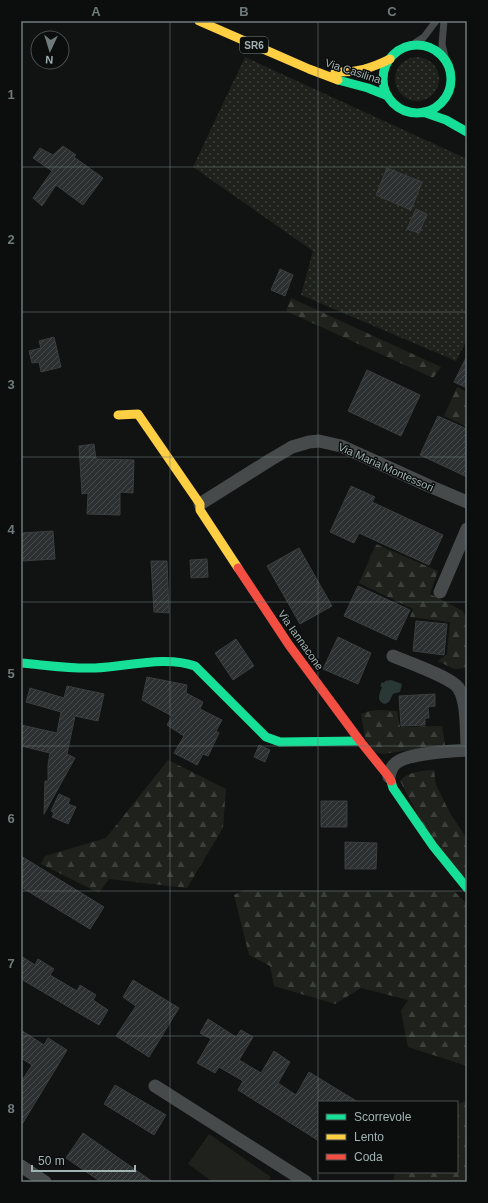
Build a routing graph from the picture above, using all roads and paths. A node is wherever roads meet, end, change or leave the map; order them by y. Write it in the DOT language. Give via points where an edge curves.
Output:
graph roads {
  1 [pos="199,21"];
  2 [pos="436,21"];
  3 [pos="444,21"];
  4 [pos="412,45"];
  5 [pos="390,59"];
  6 [pos="446,61"];
  7 [pos="309,69"];
  8 [pos="450,86"];
  9 [pos="388,96"];
  10 [pos="453,100"];
  11 [pos="423,112"];
  12 [pos="467,132"];
  13 [pos="118,415"];
  14 [pos="467,502"];
  15 [pos="200,504"];
  16 [pos="467,529"];
  17 [pos="440,592"];
  18 [pos="393,656"];
  19 [pos="21,663"];
  20 [pos="360,741"];
  21 [pos="467,744"];
  22 [pos="467,750"];
  23 [pos="389,777"];
  24 [pos="467,888"];
  25 [pos="155,1086"];
  26 [pos="21,1166"];
  27 [pos="45,1182"];
  28 [pos="306,1182"];
  1 -- 7 [label="street, Via Casilina / SR6"];
  2 -- 4 [label="lane" via="424,37"];
  3 -- 6 [label="lane" via="442,44"];
  4 -- 5 [label="street" via="396,52"];
  4 -- 6 [label="street" via="431,48 440,53"];
  5 -- 7 [label="street, Via Casilina / SR6" via="363,71 348,73"];
  5 -- 9 [label="street" via="383,77"];
  6 -- 8 [label="street" via="450,73"];
  7 -- 9 [label="street, Via Casilina / SR6"];
  8 -- 10 [label="street"];
  8 -- 11 [label="street" via="447,96 440,103"];
  9 -- 11 [label="street" via="403,109"];
  11 -- 12 [label="street" via="441,117"];
  13 -- 15 [label="street, Via Iannacone" via="138,414"];
  14 -- 15 [label="street, Via Maria Montessori" via="341,446 319,441 301,444 281,454"];
  15 -- 20 [label="street, Via Iannacone" via="200,510 289,645"];
  16 -- 17 [label="street"];
  18 -- 21 [label="street" via="445,678 459,688 463,699"];
  19 -- 20 [label="street" via="94,668 184,662 195,666 266,737 280,742"];
  20 -- 23 [label="street, Via Iannacone"];
  22 -- 23 [label="street" via="413,756 400,760 393,767"];
  23 -- 24 [label="street, Via Iannacone" via="433,846"];
  25 -- 28 [label="street"];
  26 -- 27 [label="street"];
}
